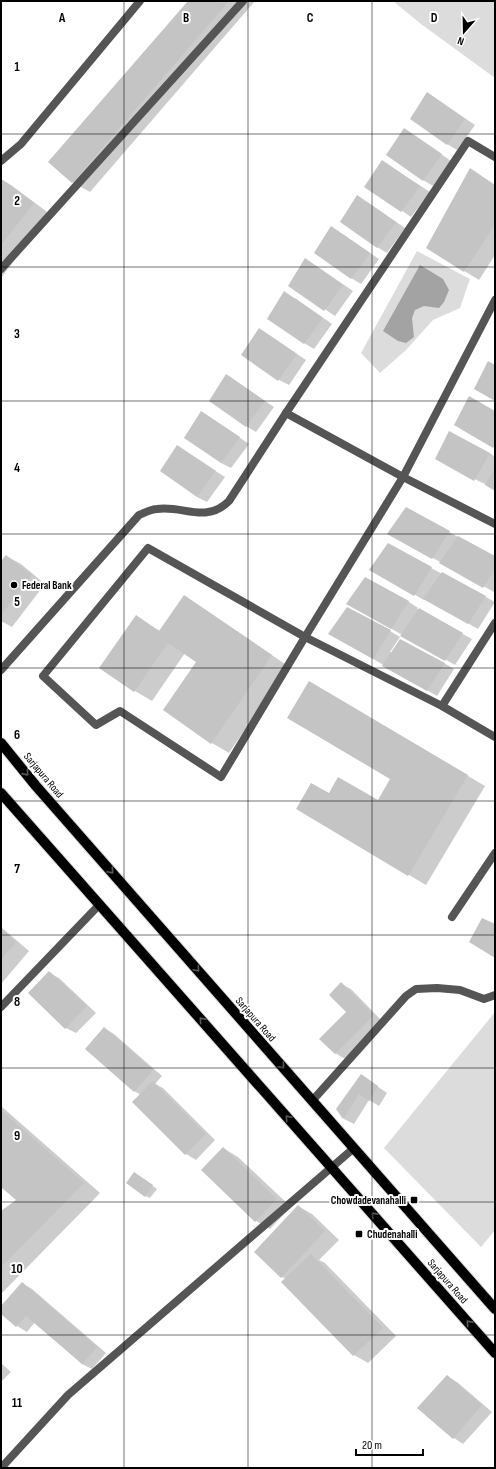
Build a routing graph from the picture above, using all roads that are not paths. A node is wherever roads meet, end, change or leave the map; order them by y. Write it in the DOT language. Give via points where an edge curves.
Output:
graph roads {
  1 [pos="140,1"];
  2 [pos="243,1"];
  3 [pos="495,156"];
  4 [pos="1,161"];
  5 [pos="1,268"];
  6 [pos="495,300"];
  7 [pos="286,413"];
  8 [pos="403,477"];
  9 [pos="495,524"];
  10 [pos="495,623"];
  11 [pos="305,637"];
  12 [pos="1,670"];
  13 [pos="442,706"];
  14 [pos="495,737"];
  15 [pos="1,743"];
  16 [pos="1,793"];
  17 [pos="495,853"];
  18 [pos="100,904"];
  19 [pos="452,917"];
  20 [pos="495,996"];
  21 [pos="1,1007"];
  22 [pos="312,1101"];
  23 [pos="354,1148"];
  24 [pos="332,1168"];
  25 [pos="495,1309"];
  26 [pos="495,1353"];
  27 [pos="1,1468"];
  1 -- 4 [label="street" via="21,144"];
  2 -- 5 [label="street"];
  3 -- 7 [label="street" via="468,141"];
  6 -- 8 [label="street"];
  7 -- 8 [label="street"];
  7 -- 12 [label="street" via="230,502 213,512 156,509 139,515"];
  8 -- 9 [label="street"];
  8 -- 11 [label="street"];
  10 -- 13 [label="street"];
  11 -- 11 [label="street" via="221,778 120,711 96,725 43,676 148,548"];
  11 -- 13 [label="street"];
  13 -- 14 [label="street"];
  15 -- 22 [label="main road, Sarjapura Road, one-way"];
  16 -- 18 [label="main road, Sarjapura Road"];
  17 -- 19 [label="street"];
  18 -- 21 [label="street"];
  24 -- 18 [label="main road, Sarjapura Road, one-way"];
  20 -- 22 [label="street" via="484,999 460,990 416,989 406,996"];
  22 -- 23 [label="main road, Sarjapura Road"];
  23 -- 24 [label="street"];
  23 -- 25 [label="main road, Sarjapura Road"];
  26 -- 24 [label="main road, Sarjapura Road, one-way"];
  24 -- 27 [label="street" via="68,1395"];
}
